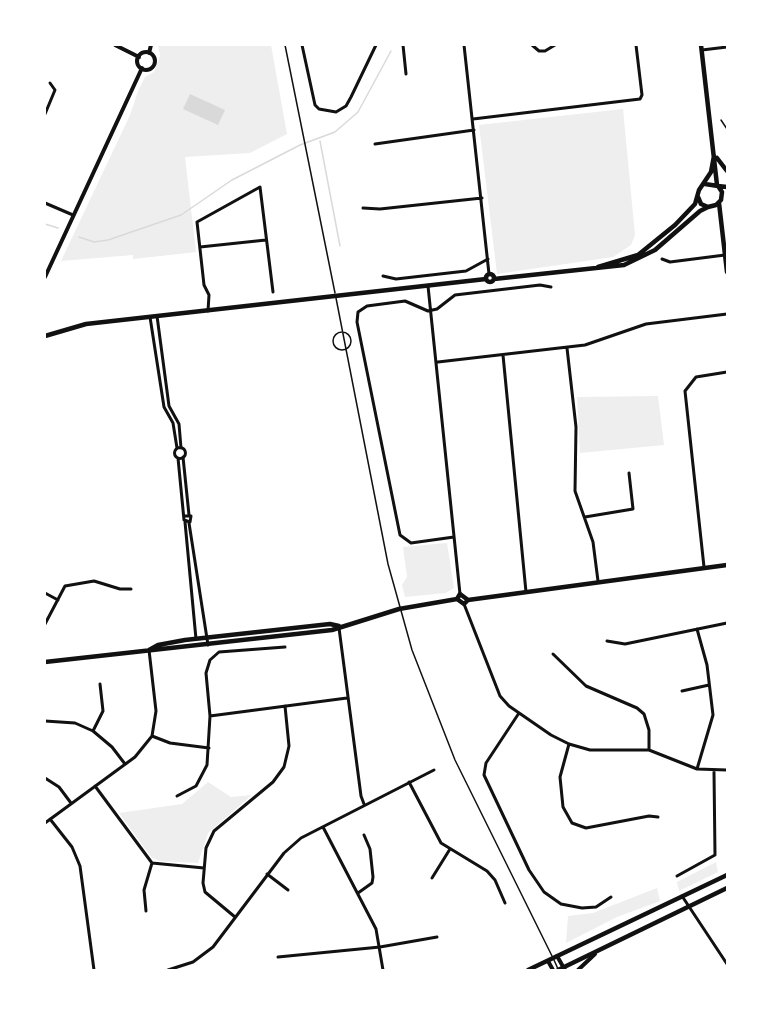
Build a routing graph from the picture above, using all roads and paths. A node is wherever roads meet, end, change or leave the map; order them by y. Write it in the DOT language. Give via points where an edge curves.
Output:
graph roads {
  1 [pos="115,45"];
  2 [pos="151,45"];
  3 [pos="285,45"];
  4 [pos="302,45"];
  5 [pos="376,45"];
  6 [pos="403,45"];
  7 [pos="464,45"];
  8 [pos="532,45"];
  9 [pos="555,45"];
  10 [pos="636,45"];
  11 [pos="701,47"];
  12 [pos="727,47"];
  13 [pos="149,52"];
  14 [pos="139,57"];
  15 [pos="142,68"];
  16 [pos="406,74"];
  17 [pos="50,83"];
  18 [pos="45,114"];
  19 [pos="473,119"];
  20 [pos="722,120"];
  21 [pos="727,129"];
  22 [pos="474,130"];
  23 [pos="375,144"];
  24 [pos="713,147"];
  25 [pos="714,156"];
  26 [pos="727,171"];
  27 [pos="704,184"];
  28 [pos="717,186"];
  29 [pos="727,187"];
  30 [pos="727,195"];
  31 [pos="698,197"];
  32 [pos="482,198"];
  33 [pos="720,201"];
  34 [pos="45,202"];
  35 [pos="710,207"];
  36 [pos="363,208"];
  37 [pos="73,215"];
  38 [pos="722,225"];
  39 [pos="266,240"];
  40 [pos="200,247"];
  41 [pos="725,255"];
  42 [pos="488,259"];
  43 [pos="662,259"];
  44 [pos="598,267"];
  45 [pos="727,272"];
  46 [pos="489,274"];
  47 [pos="383,276"];
  48 [pos="45,277"];
  49 [pos="486,279"];
  50 [pos="494,279"];
  51 [pos="428,286"];
  52 [pos="551,287"];
  53 [pos="273,292"];
  54 [pos="336,296"];
  55 [pos="208,311"];
  56 [pos="431,311"];
  57 [pos="727,314"];
  58 [pos="157,316"];
  59 [pos="150,317"];
  60 [pos="343,331"];
  61 [pos="45,336"];
  62 [pos="567,348"];
  63 [pos="346,349"];
  64 [pos="502,354"];
  65 [pos="438,362"];
  66 [pos="727,372"];
  67 [pos="179,448"];
  68 [pos="180,458"];
  69 [pos="629,473"];
  70 [pos="187,515"];
  71 [pos="585,517"];
  72 [pos="187,523"];
  73 [pos="454,537"];
  74 [pos="727,565"];
  75 [pos="704,567"];
  76 [pos="196,577"];
  77 [pos="189,578"];
  78 [pos="598,581"];
  79 [pos="130,589"];
  80 [pos="526,592"];
  81 [pos="45,593"];
  82 [pos="459,597"];
  83 [pos="58,600"];
  84 [pos="466,602"];
  85 [pos="399,609"];
  86 [pos="727,623"];
  87 [pos="45,624"];
  88 [pos="339,626"];
  89 [pos="697,629"];
  90 [pos="206,637"];
  91 [pos="196,639"];
  92 [pos="607,641"];
  93 [pos="208,645"];
  94 [pos="197,646"];
  95 [pos="285,647"];
  96 [pos="149,650"];
  97 [pos="553,654"];
  98 [pos="45,662"];
  99 [pos="100,684"];
  100 [pos="710,685"];
  101 [pos="682,691"];
  102 [pos="348,698"];
  103 [pos="285,706"];
  104 [pos="519,713"];
  105 [pos="210,716"];
  106 [pos="45,721"];
  107 [pos="93,731"];
  108 [pos="152,736"];
  109 [pos="569,744"];
  110 [pos="209,748"];
  111 [pos="649,750"];
  112 [pos="126,764"];
  113 [pos="697,769"];
  114 [pos="434,770"];
  115 [pos="727,770"];
  116 [pos="714,771"];
  117 [pos="45,778"];
  118 [pos="409,782"];
  119 [pos="95,785"];
  120 [pos="177,796"];
  121 [pos="71,803"];
  122 [pos="364,804"];
  123 [pos="658,817"];
  124 [pos="50,819"];
  125 [pos="45,823"];
  126 [pos="323,827"];
  127 [pos="364,835"];
  128 [pos="450,849"];
  129 [pos="152,863"];
  130 [pos="204,868"];
  131 [pos="267,874"];
  132 [pos="727,875"];
  133 [pos="677,876"];
  134 [pos="432,878"];
  135 [pos="727,888"];
  136 [pos="288,890"];
  137 [pos="358,893"];
  138 [pos="611,897"];
  139 [pos="682,897"];
  140 [pos="505,903"];
  141 [pos="688,907"];
  142 [pos="146,911"];
  143 [pos="236,917"];
  144 [pos="437,937"];
  145 [pos="380,947"];
  146 [pos="595,954"];
  147 [pos="278,957"];
  148 [pos="553,959"];
  149 [pos="727,964"];
  150 [pos="94,970"];
  151 [pos="168,970"];
  152 [pos="383,970"];
  153 [pos="528,970"];
  154 [pos="553,970"];
  155 [pos="561,970"];
  156 [pos="578,970"];
  1 -- 14 [label="street"];
  2 -- 13 [label="street"];
  3 -- 54 [label="lane"];
  4 -- 5 [label="street" via="315,105 336,112 346,106"];
  6 -- 16 [label="street"];
  7 -- 19 [label="street"];
  8 -- 9 [label="street" via="539,51"];
  10 -- 19 [label="street" via="640,99"];
  11 -- 12 [label="street"];
  11 -- 24 [label="main road"];
  13 -- 14 [label="street"];
  13 -- 15 [label="street" via="155,58 154,65"];
  14 -- 15 [label="street"];
  15 -- 37 [label="street"];
  17 -- 18 [label="street" via="55,90"];
  19 -- 22 [label="street"];
  20 -- 21 [label="lane"];
  22 -- 23 [label="street"];
  22 -- 32 [label="street"];
  24 -- 25 [label="main road"];
  24 -- 26 [label="main road"];
  25 -- 27 [label="main road"];
  25 -- 28 [label="main road"];
  27 -- 28 [label="main road"];
  27 -- 31 [label="main road"];
  28 -- 29 [label="main road"];
  28 -- 33 [label="main road" via="722,192"];
  30 -- 33 [label="main road"];
  31 -- 35 [label="main road" via="701,204"];
  31 -- 44 [label="main road" via="687,214 652,246 632,258"];
  32 -- 36 [label="street"];
  32 -- 42 [label="street"];
  33 -- 35 [label="main road"];
  33 -- 38 [label="main road"];
  34 -- 37 [label="street"];
  35 -- 38 [label="main road"];
  35 -- 44 [label="main road" via="646,256 614,267"];
  37 -- 48 [label="street"];
  38 -- 41 [label="main road"];
  39 -- 40 [label="street"];
  39 -- 40 [label="street" via="260,187 197,222"];
  39 -- 53 [label="street"];
  40 -- 55 [label="street"];
  41 -- 43 [label="street" via="670,262"];
  41 -- 45 [label="main road"];
  42 -- 46 [label="street"];
  42 -- 47 [label="street" via="466,271 396,279"];
  44 -- 50 [label="main road"];
  46 -- 49 [label="main road"];
  46 -- 50 [label="main road"];
  49 -- 50 [label="main road"];
  49 -- 51 [label="main road"];
  51 -- 54 [label="main road"];
  51 -- 56 [label="street"];
  52 -- 56 [label="street" via="455,295"];
  54 -- 55 [label="main road"];
  54 -- 60 [label="lane"];
  55 -- 58 [label="main road"];
  56 -- 65 [label="street"];
  56 -- 73 [label="street" via="405,302 368,306 358,312 357,322 400,535 411,543"];
  57 -- 62 [label="street" via="646,324"];
  58 -- 59 [label="main road"];
  58 -- 67 [label="street" via="169,406 179,424"];
  59 -- 61 [label="main road" via="79,326"];
  59 -- 67 [label="street" via="164,408 173,423"];
  60 -- 63 [label="lane"];
  60 -- 63 [label="lane" via="351,340"];
  60 -- 63 [label="lane" via="333,341 338,349"];
  62 -- 64 [label="street"];
  62 -- 71 [label="street" via="576,427 575,491"];
  63 -- 85 [label="lane"];
  64 -- 65 [label="street"];
  64 -- 80 [label="street"];
  65 -- 73 [label="street"];
  66 -- 75 [label="street" via="696,377 685,391"];
  67 -- 68 [label="street" via="185,453"];
  67 -- 68 [label="street" via="174,453"];
  68 -- 70 [label="street"];
  69 -- 71 [label="street" via="633,509"];
  70 -- 72 [label="street"];
  70 -- 72 [label="street" via="192,519"];
  71 -- 78 [label="street"];
  72 -- 76 [label="street"];
  72 -- 77 [label="street"];
  73 -- 82 [label="street"];
  74 -- 75 [label="main road"];
  75 -- 78 [label="main road"];
  76 -- 77 [label="street"];
  76 -- 90 [label="street"];
  77 -- 91 [label="street"];
  78 -- 80 [label="main road"];
  79 -- 83 [label="street" via="102,582 72,584 62,590"];
  80 -- 84 [label="main road"];
  81 -- 83 [label="street"];
  82 -- 84 [label="main road"];
  82 -- 85 [label="main road"];
  83 -- 87 [label="street"];
  84 -- 104 [label="street" via="500,696"];
  85 -- 88 [label="main road"];
  85 -- 148 [label="lane" via="437,720"];
  86 -- 89 [label="street"];
  88 -- 90 [label="main road"];
  88 -- 93 [label="main road"];
  88 -- 102 [label="street"];
  89 -- 92 [label="street" via="625,644"];
  89 -- 100 [label="street"];
  90 -- 91 [label="main road"];
  90 -- 93 [label="street"];
  91 -- 94 [label="street"];
  91 -- 96 [label="main road"];
  93 -- 94 [label="main road"];
  94 -- 96 [label="main road"];
  95 -- 105 [label="street" via="214,655 206,673"];
  96 -- 98 [label="main road"];
  96 -- 108 [label="street" via="156,711"];
  97 -- 111 [label="street" via="586,686 644,714"];
  99 -- 107 [label="street" via="103,711"];
  100 -- 101 [label="street"];
  100 -- 113 [label="street" via="712,727"];
  102 -- 103 [label="street"];
  102 -- 122 [label="street"];
  103 -- 105 [label="street"];
  103 -- 130 [label="street" via="289,746 284,767 273,782 214,831 206,848"];
  104 -- 109 [label="street"];
  104 -- 138 [label="street" via="486,763 484,775 529,870 544,892 561,904 596,907"];
  105 -- 110 [label="street"];
  106 -- 107 [label="street" via="75,723"];
  107 -- 112 [label="street"];
  108 -- 110 [label="street" via="170,743"];
  108 -- 112 [label="street"];
  109 -- 111 [label="street" via="598,750"];
  109 -- 123 [label="street" via="560,777 563,807 572,823 586,828"];
  110 -- 120 [label="street" via="203,777 196,786"];
  111 -- 113 [label="street"];
  112 -- 119 [label="street"];
  113 -- 116 [label="street"];
  114 -- 118 [label="street"];
  115 -- 116 [label="street"];
  116 -- 133 [label="street" via="715,855"];
  117 -- 121 [label="street" via="59,787"];
  118 -- 122 [label="street"];
  118 -- 128 [label="street" via="435,835"];
  119 -- 121 [label="street"];
  119 -- 129 [label="street"];
  121 -- 124 [label="street"];
  122 -- 126 [label="street"];
  124 -- 125 [label="street"];
  124 -- 150 [label="street" via="72,847 80,866"];
  126 -- 131 [label="street" via="291,846"];
  126 -- 137 [label="street"];
  127 -- 137 [label="street" via="373,877 372,883"];
  128 -- 134 [label="street"];
  128 -- 140 [label="street" via="487,871"];
  129 -- 130 [label="street"];
  129 -- 142 [label="street" via="144,890"];
  130 -- 143 [label="street" via="205,892"];
  131 -- 136 [label="street"];
  131 -- 143 [label="street"];
  132 -- 139 [label="main road"];
  135 -- 141 [label="main road"];
  137 -- 145 [label="street" via="376,929"];
  139 -- 141 [label="street"];
  139 -- 148 [label="main road"];
  141 -- 146 [label="main road"];
  141 -- 149 [label="street"];
  143 -- 151 [label="street" via="204,954"];
  144 -- 145 [label="street"];
  145 -- 147 [label="street"];
  145 -- 152 [label="street"];
  146 -- 155 [label="main road"];
  146 -- 156 [label="street"];
  148 -- 153 [label="main road"];
  148 -- 154 [label="street"];
  148 -- 155 [label="street"];
}
